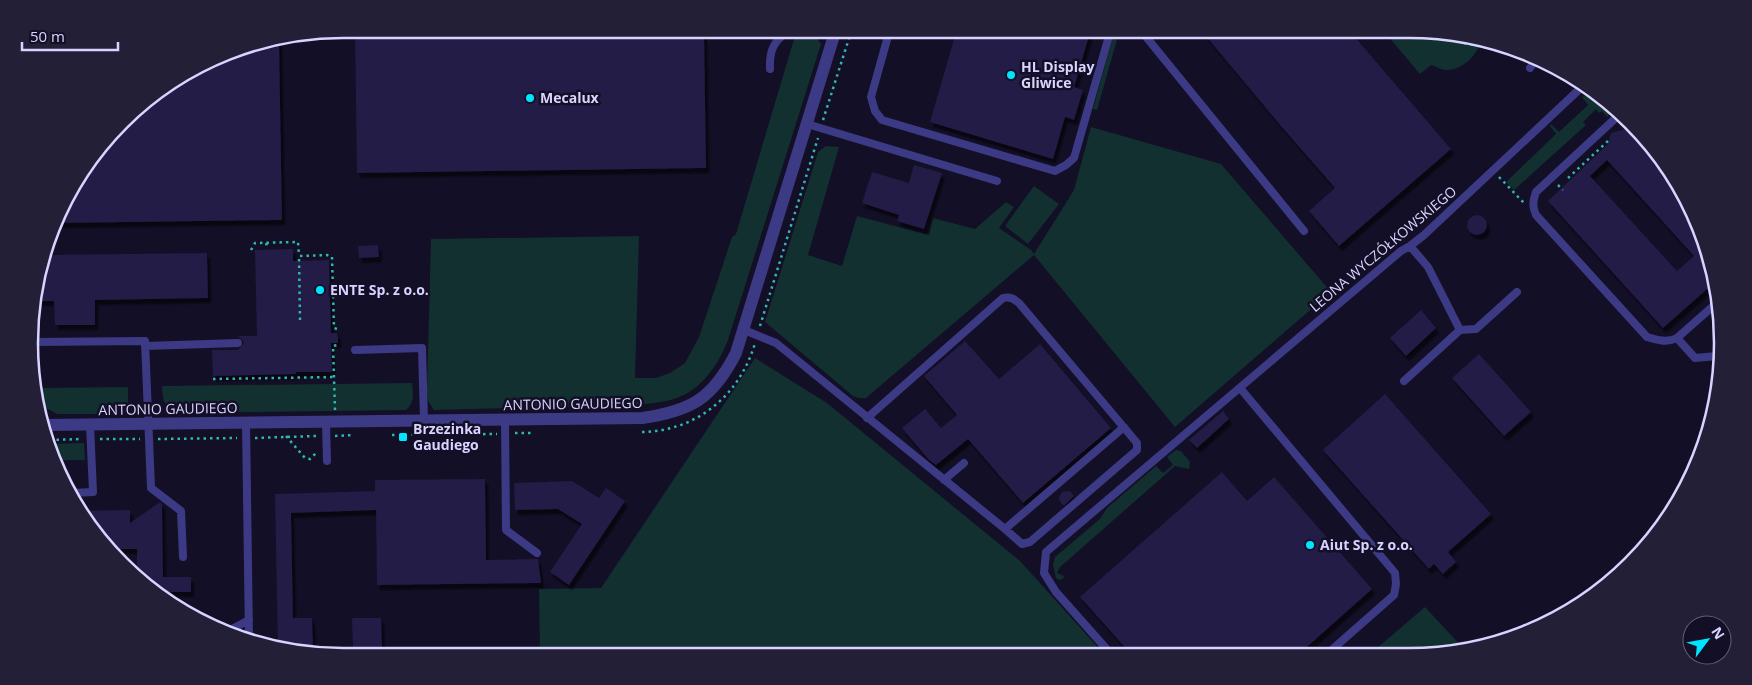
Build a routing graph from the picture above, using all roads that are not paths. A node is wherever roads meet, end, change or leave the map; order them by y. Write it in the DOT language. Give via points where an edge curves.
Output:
graph roads {
  1 [pos="780,38"];
  2 [pos="832,38"];
  3 [pos="887,38"];
  4 [pos="1108,38"];
  5 [pos="1147,38"];
  6 [pos="1533,64"];
  7 [pos="1530,68"];
  8 [pos="770,69"];
  9 [pos="1579,89"];
  10 [pos="1616,118"];
  11 [pos="807,124"];
  12 [pos="997,181"];
  13 [pos="1304,230"];
  14 [pos="1410,246"];
  15 [pos="1517,292"];
  16 [pos="1712,307"];
  17 [pos="744,330"];
  18 [pos="1460,330"];
  19 [pos="1677,338"];
  20 [pos="38,342"];
  21 [pos="238,343"];
  22 [pos="145,346"];
  23 [pos="355,350"];
  24 [pos="1714,356"];
  25 [pos="1404,381"];
  26 [pos="1240,388"];
  27 [pos="330,417"];
  28 [pos="867,418"];
  29 [pos="424,420"];
  30 [pos="505,420"];
  31 [pos="246,423"];
  32 [pos="149,424"];
  33 [pos="49,425"];
  34 [pos="90,425"];
  35 [pos="1124,427"];
  36 [pos="327,461"];
  37 [pos="964,463"];
  38 [pos="944,480"];
  39 [pos="77,493"];
  40 [pos="1005,529"];
  41 [pos="537,552"];
  42 [pos="183,557"];
  43 [pos="248,620"];
  44 [pos="235,627"];
  45 [pos="249,632"];
  46 [pos="1106,648"];
  47 [pos="1334,648"];
  1 -- 8 [label="lane" via="770,57"];
  2 -- 11 [label="street, ANTONIO GAUDIEGO"];
  3 -- 4 [label="lane" via="871,97 882,120 1055,171 1074,158"];
  5 -- 13 [label="lane"];
  6 -- 7 [label="lane"];
  9 -- 14 [label="lane, LEONA WYCZÓŁKOWSKIEGO"];
  10 -- 19 [label="lane" via="1536,192 1533,208 1647,337 1658,341"];
  11 -- 12 [label="lane"];
  11 -- 17 [label="street, ANTONIO GAUDIEGO"];
  14 -- 18 [label="lane" via="1428,266"];
  14 -- 26 [label="lane, LEONA WYCZÓŁKOWSKIEGO" via="1400,251"];
  15 -- 18 [label="lane" via="1476,329"];
  16 -- 19 [label="lane"];
  17 -- 28 [label="lane" via="776,343"];
  17 -- 30 [label="street, ANTONIO GAUDIEGO" via="736,353 717,385 706,396 681,410 642,418"];
  18 -- 25 [label="lane"];
  19 -- 24 [label="lane" via="1694,358"];
  20 -- 22 [label="lane" via="145,341"];
  21 -- 22 [label="lane"];
  22 -- 32 [label="lane"];
  23 -- 29 [label="lane" via="422,348"];
  26 -- 46 [label="lane, LEONA WYCZÓŁKOWSKIEGO" via="1046,552 1044,573 1056,592"];
  26 -- 47 [label="lane" via="1395,573 1394,594"];
  27 -- 29 [label="street, ANTONIO GAUDIEGO"];
  27 -- 31 [label="street, ANTONIO GAUDIEGO"];
  27 -- 36 [label="lane"];
  28 -- 35 [label="lane" via="1007,297 1019,304"];
  28 -- 38 [label="lane"];
  29 -- 30 [label="street, ANTONIO GAUDIEGO"];
  30 -- 41 [label="lane" via="506,530"];
  31 -- 32 [label="street, ANTONIO GAUDIEGO"];
  31 -- 43 [label="lane"];
  32 -- 34 [label="street, ANTONIO GAUDIEGO"];
  32 -- 42 [label="lane" via="151,488 181,511"];
  33 -- 34 [label="street, ANTONIO GAUDIEGO"];
  34 -- 39 [label="lane" via="93,492"];
  35 -- 40 [label="lane" via="1019,512"];
  35 -- 40 [label="lane" via="1137,443 1137,450 1063,514 1026,544"];
  37 -- 38 [label="lane"];
  38 -- 40 [label="lane"];
  43 -- 44 [label="lane"];
  43 -- 45 [label="lane"];
}
